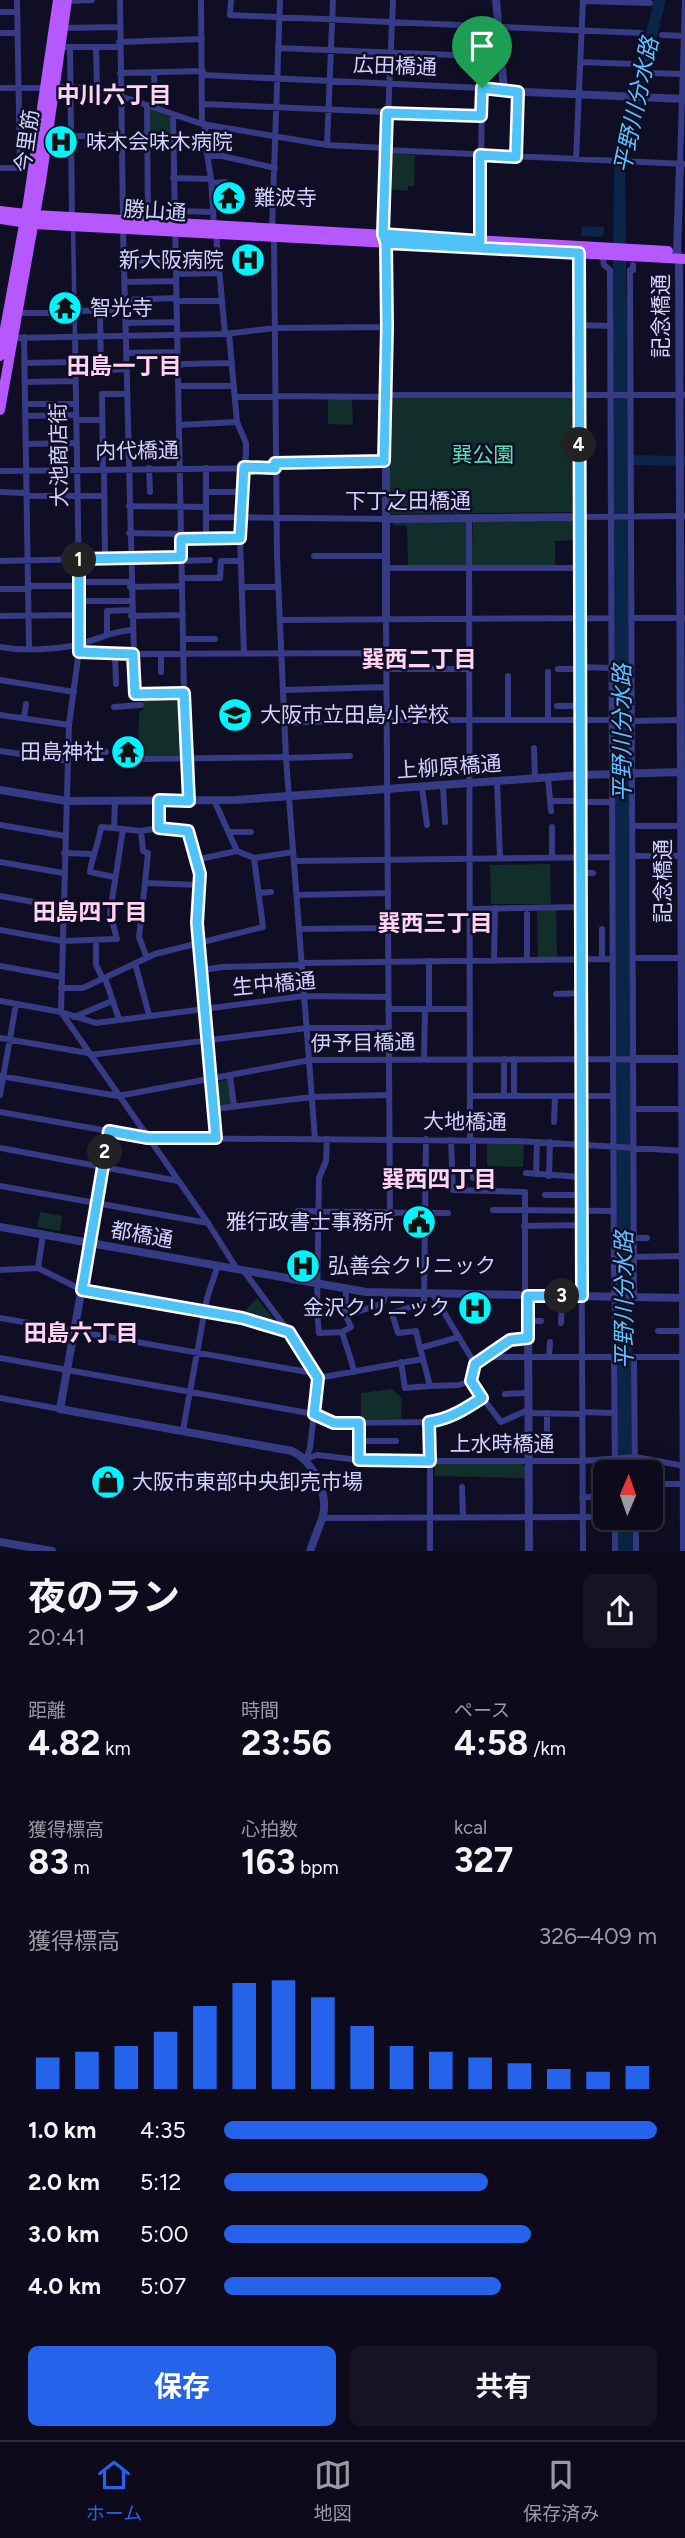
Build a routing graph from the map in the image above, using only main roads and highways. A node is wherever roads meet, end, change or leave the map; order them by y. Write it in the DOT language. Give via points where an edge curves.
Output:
graph roads {
  1 [pos="58,0"];
  2 [pos="67,0"];
  3 [pos="50,87"];
  4 [pos="0,211"];
  5 [pos="0,219"];
  6 [pos="30,219"];
  7 [pos="123,224"];
  8 [pos="176,228"];
  9 [pos="384,239"];
  10 [pos="609,252"];
  11 [pos="681,255"];
  12 [pos="5,339"];
  13 [pos="0,356"];
  14 [pos="2,394"];
  15 [pos="0,410"];
  1 -- 3 [label="main road, 今里筋"];
  2 -- 3 [label="main road, 今里筋" via="65,47"];
  3 -- 6 [label="main road, 今里筋"];
  4 -- 6 [label="main road, 勝山通"];
  5 -- 6 [label="main road, 勝山通"];
  6 -- 7 [label="main road, 勝山通"];
  6 -- 12 [label="main road, 今里筋"];
  6 -- 12 [label="main road, 今里筋" via="16,313"];
  7 -- 8 [label="main road, 勝山通"];
  7 -- 8 [label="main road, 勝山通" via="148,221"];
  8 -- 9 [label="main road, 勝山通"];
  9 -- 10 [label="main road, 勝山通" via="480,241"];
  9 -- 10 [label="main road, 勝山通"];
  10 -- 11 [label="main road, 勝山通"];
  12 -- 13 [label="main road, 今里筋"];
  12 -- 14 [label="main road, 今里筋"];
  14 -- 15 [label="main road, 今里筋"];
}
